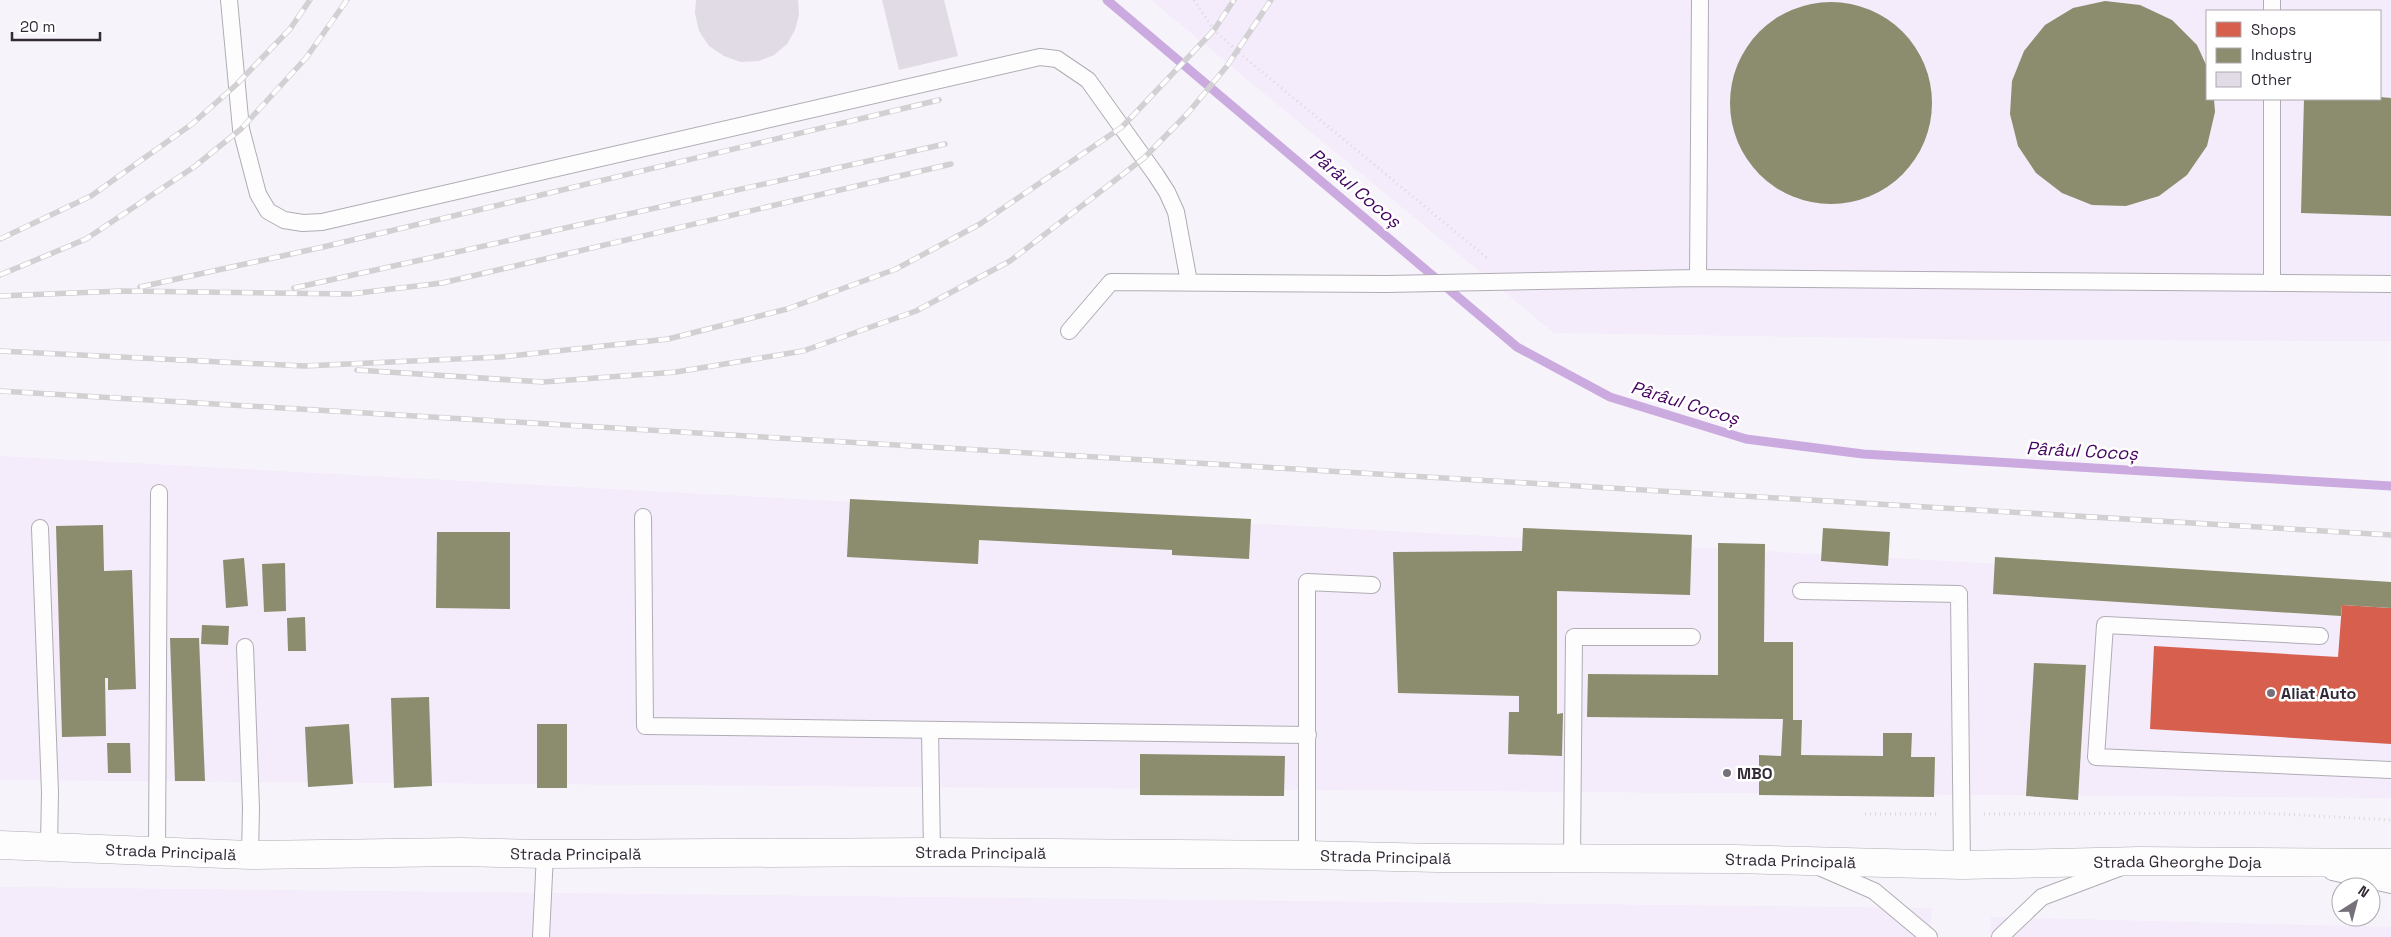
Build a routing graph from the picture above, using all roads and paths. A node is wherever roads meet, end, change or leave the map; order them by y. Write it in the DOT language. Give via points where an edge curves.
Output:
graph roads {
  1 [pos="229,0"];
  2 [pos="1194,0"];
  3 [pos="1700,0"];
  4 [pos="2272,100"];
  5 [pos="1496,258"];
  6 [pos="1698,278"];
  7 [pos="1189,282"];
  8 [pos="2272,283"];
  9 [pos="2391,284"];
  10 [pos="1068,331"];
  11 [pos="159,493"];
  12 [pos="643,517"];
  13 [pos="40,528"];
  14 [pos="1372,585"];
  15 [pos="1802,591"];
  16 [pos="2320,636"];
  17 [pos="1692,637"];
  18 [pos="245,647"];
  19 [pos="930,730"];
  20 [pos="1308,735"];
  21 [pos="2391,770"];
  22 [pos="1865,814"];
  23 [pos="1962,814"];
  24 [pos="2391,820"];
  25 [pos="0,845"];
  26 [pos="49,845"];
  27 [pos="157,851"];
  28 [pos="932,852"];
  29 [pos="545,854"];
  30 [pos="250,855"];
  31 [pos="1307,855"];
  32 [pos="1572,857"];
  33 [pos="1803,860"];
  34 [pos="2140,861"];
  35 [pos="2293,863"];
  36 [pos="2391,864"];
  37 [pos="1962,865"];
  38 [pos="2391,885"];
  39 [pos="541,937"];
  40 [pos="1930,937"];
  41 [pos="2000,937"];
  1 -- 7 [label="lane" via="241,129 258,194 268,210 284,220 322,222 1040,57 1057,59 1088,80 1156,174 1176,212"];
  2 -- 5 [label="path" via="1214,30 1238,52 1486,258"];
  3 -- 6 [label="lane"];
  4 -- 8 [label="lane"];
  6 -- 7 [label="lane" via="1386,284"];
  6 -- 8 [label="lane"];
  7 -- 10 [label="lane" via="1111,282"];
  8 -- 9 [label="lane"];
  11 -- 27 [label="lane"];
  12 -- 19 [label="lane" via="645,726"];
  13 -- 26 [label="lane" via="50,792"];
  14 -- 20 [label="lane" via="1307,582"];
  15 -- 23 [label="lane" via="1959,594"];
  16 -- 21 [label="lane" via="2105,625 2096,757"];
  17 -- 32 [label="lane" via="1574,637"];
  18 -- 30 [label="lane"];
  19 -- 20 [label="lane"];
  19 -- 28 [label="lane"];
  20 -- 31 [label="lane"];
  22 -- 23 [label="path"];
  23 -- 24 [label="path" via="2261,813"];
  23 -- 37 [label="lane"];
  25 -- 26 [label="main road, Strada Principală"];
  26 -- 27 [label="main road, Strada Principală"];
  27 -- 30 [label="main road, Strada Principală"];
  28 -- 29 [label="main road, Strada Principală"];
  28 -- 31 [label="main road, Strada Principală"];
  29 -- 30 [label="main road, Strada Principală"];
  29 -- 39 [label="lane"];
  31 -- 32 [label="main road, Strada Principală"];
  32 -- 33 [label="main road, Strada Principală"];
  33 -- 37 [label="main road, Strada Principală"];
  33 -- 40 [label="lane" via="1874,891"];
  34 -- 35 [label="main road, Strada Gheorghe Doja"];
  34 -- 37 [label="main road, Strada Gheorghe Doja"];
  34 -- 41 [label="lane" via="2042,897"];
  35 -- 36 [label="main road, Strada Gheorghe Doja"];
  35 -- 38 [label="lane"];
}
